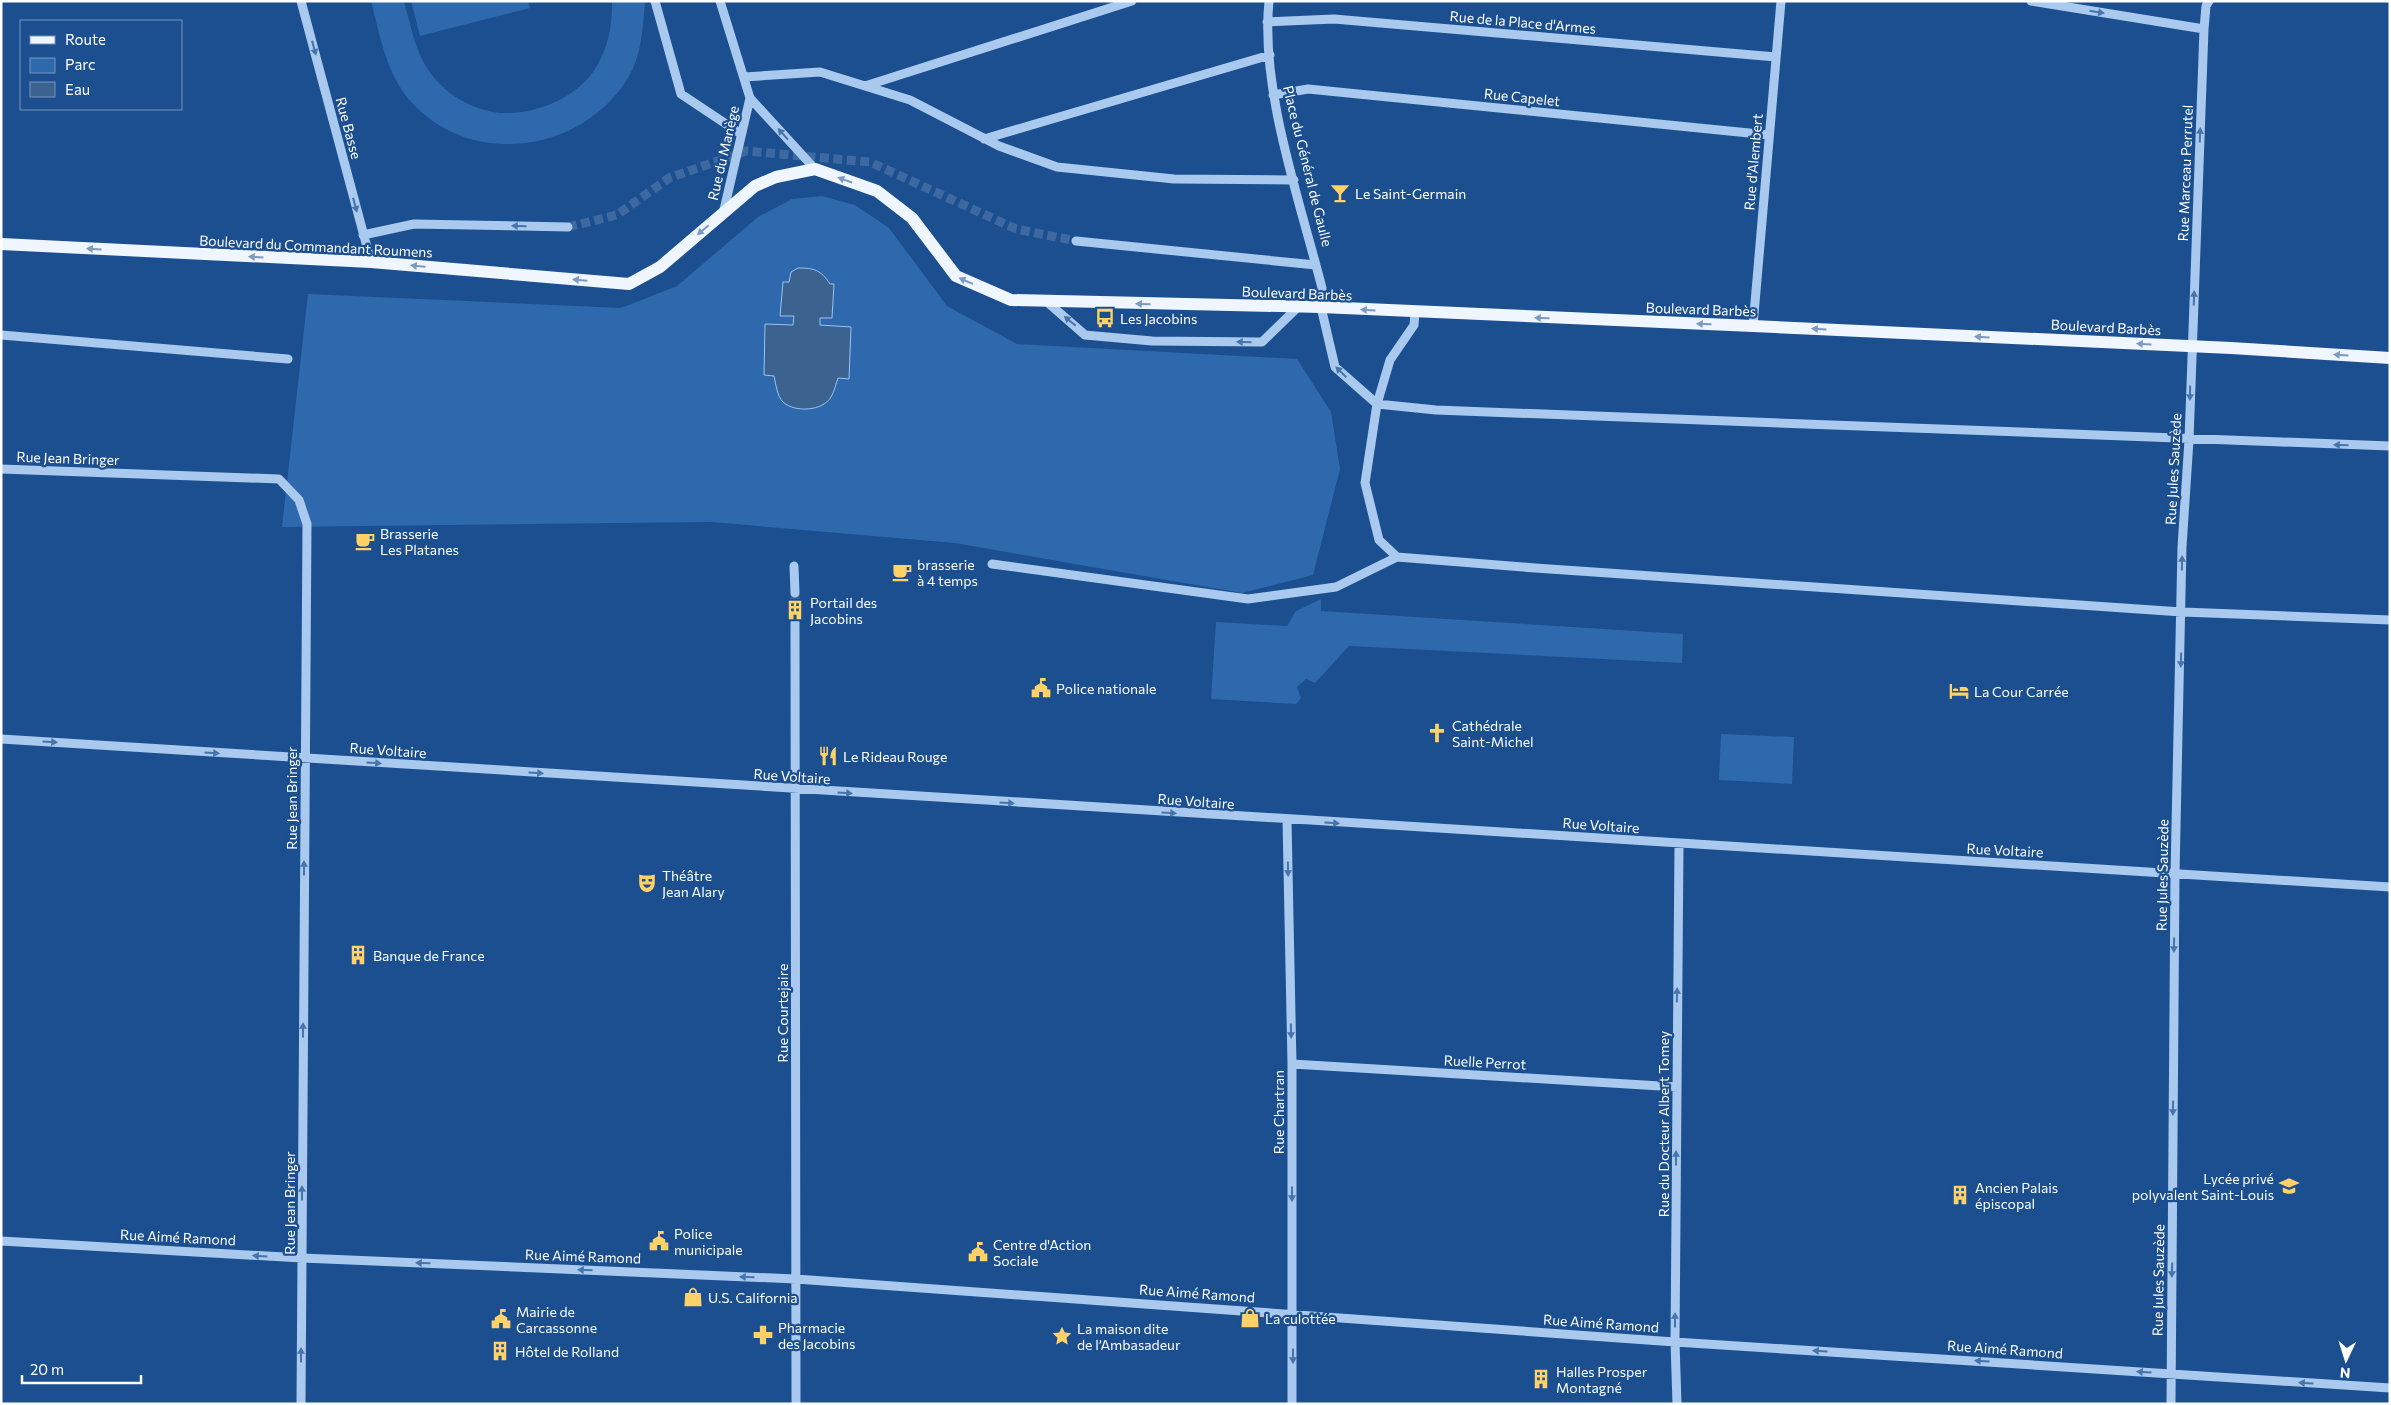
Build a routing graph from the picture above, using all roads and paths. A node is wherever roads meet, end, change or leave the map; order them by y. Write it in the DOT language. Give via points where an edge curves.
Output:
graph roads {
  1 [pos="301,1"];
  2 [pos="655,1"];
  3 [pos="720,1"];
  4 [pos="1132,1"];
  5 [pos="1270,1"];
  6 [pos="1781,1"];
  7 [pos="2031,1"];
  8 [pos="2209,1"];
  9 [pos="1267,22"];
  10 [pos="2204,29"];
  11 [pos="1270,55"];
  12 [pos="1776,57"];
  13 [pos="744,77"];
  14 [pos="864,86"];
  15 [pos="1273,95"];
  16 [pos="750,98"];
  17 [pos="741,134"];
  18 [pos="1769,135"];
  19 [pos="984,139"];
  20 [pos="815,169"];
  21 [pos="1294,180"];
  22 [pos="723,214"];
  23 [pos="568,227"];
  24 [pos="363,234"];
  25 [pos="1076,241"];
  26 [pos="1,244"];
  27 [pos="371,262"];
  28 [pos="1316,265"];
  29 [pos="1046,302"];
  30 [pos="1297,308"];
  31 [pos="1322,308"];
  32 [pos="1415,313"];
  33 [pos="1753,326"];
  34 [pos="1,335"];
  35 [pos="2193,346"];
  36 [pos="2390,358"];
  37 [pos="288,359"];
  38 [pos="1377,404"];
  39 [pos="2189,440"];
  40 [pos="2390,446"];
  41 [pos="1,469"];
  42 [pos="1397,557"];
  43 [pos="992,564"];
  44 [pos="794,566"];
  45 [pos="794,593"];
  46 [pos="2182,612"];
  47 [pos="2390,620"];
  48 [pos="795,623"];
  49 [pos="1,739"];
  50 [pos="304,758"];
  51 [pos="796,790"];
  52 [pos="1287,820"];
  53 [pos="1679,844"];
  54 [pos="2175,874"];
  55 [pos="2390,888"];
  56 [pos="1292,1064"];
  57 [pos="1676,1087"];
  58 [pos="1,1241"];
  59 [pos="302,1258"];
  60 [pos="796,1279"];
  61 [pos="1293,1313"];
  62 [pos="1675,1342"];
  63 [pos="2171,1373"];
  64 [pos="2390,1388"];
  65 [pos="301,1404"];
  66 [pos="796,1404"];
  67 [pos="1292,1404"];
  68 [pos="1676,1404"];
  69 [pos="2171,1404"];
  1 -- 24 [label="street, Rue Basse, one-way"];
  2 -- 17 [label="street" via="681,94"];
  3 -- 13 [label="street, Rue du Manège"];
  4 -- 14 [label="street"];
  5 -- 9 [label="street, Place du Général de Gaulle"];
  6 -- 12 [label="street, Rue d'Alembert"];
  7 -- 10 [label="street, one-way"];
  8 -- 10 [label="street, Rue Marceau Perrutel"];
  9 -- 11 [label="street, Place du Général de Gaulle"];
  9 -- 12 [label="street, Rue de la Place d'Armes" via="1334,20"];
  35 -- 10 [label="street, Rue Marceau Perrutel, one-way"];
  11 -- 15 [label="street, Place du Général de Gaulle"];
  11 -- 19 [label="street"];
  12 -- 18 [label="street, Rue d'Alembert"];
  13 -- 14 [label="street" via="820,72"];
  13 -- 16 [label="street, Rue du Manège"];
  14 -- 19 [label="street" via="910,100"];
  15 -- 18 [label="street, Rue Capelet" via="1308,89"];
  15 -- 21 [label="street, Place du Général de Gaulle"];
  16 -- 17 [label="street, Rue du Manège"];
  20 -- 16 [label="street, Rue du Manège, one-way"];
  17 -- 22 [label="street, Rue du Manège"];
  18 -- 33 [label="street, Rue d'Alembert"];
  19 -- 21 [label="street" via="1057,167 1174,179"];
  20 -- 22 [label="main road" via="776,177 755,186"];
  29 -- 20 [label="main road, Boulevard Barbès, one-way" via="1011,300 956,276 912,218 877,191"];
  21 -- 28 [label="street, Place du Général de Gaulle"];
  22 -- 27 [label="main road, Boulevard du Commandant Roumens, one-way" via="660,267 629,284"];
  23 -- 24 [label="street, one-way" via="414,224"];
  24 -- 27 [label="street, Rue Basse"];
  25 -- 28 [label="street"];
  27 -- 26 [label="main road, Boulevard du Commandant Roumens, one-way"];
  28 -- 31 [label="street, Place du Général de Gaulle" via="1322,288"];
  30 -- 29 [label="main road, Boulevard Barbès, one-way"];
  30 -- 29 [label="street, one-way" via="1262,342 1152,341 1086,335"];
  30 -- 31 [label="main road, Boulevard Barbès"];
  32 -- 31 [label="main road, Boulevard Barbès, one-way"];
  38 -- 31 [label="street, Place du Général de Gaulle, one-way" via="1335,367"];
  33 -- 32 [label="main road, Boulevard Barbès, one-way"];
  32 -- 38 [label="street" via="1414,324 1390,360"];
  35 -- 33 [label="main road, Boulevard Barbès, one-way"];
  34 -- 37 [label="street"];
  36 -- 35 [label="main road, Boulevard Barbès, one-way"];
  35 -- 39 [label="street, Rue Jules Sauzède, one-way"];
  38 -- 39 [label="street" via="1436,410"];
  38 -- 42 [label="street" via="1365,484 1379,540"];
  40 -- 39 [label="street, one-way"];
  46 -- 39 [label="street, Rue Jules Sauzède, one-way" via="2182,547"];
  41 -- 50 [label="street, Rue Jean Bringer" via="280,479 299,500 307,524"];
  42 -- 43 [label="street" via="1336,587 1248,599"];
  42 -- 46 [label="street"];
  44 -- 45 [label="street"];
  46 -- 47 [label="street"];
  46 -- 54 [label="street, Rue Jules Sauzède, one-way"];
  48 -- 51 [label="street, Rue Courtejaire"];
  49 -- 50 [label="street, Rue Voltaire, one-way"];
  50 -- 51 [label="street, Rue Voltaire, one-way"];
  59 -- 50 [label="street, Rue Jean Bringer, one-way"];
  51 -- 52 [label="street, Rue Voltaire, one-way"];
  51 -- 60 [label="street, Rue Courtejaire"];
  52 -- 53 [label="street, Rue Voltaire, one-way"];
  52 -- 56 [label="street, Rue Chartran, one-way"];
  53 -- 54 [label="street, Rue Voltaire"];
  57 -- 53 [label="street, Rue du Docteur Albert Tomey, one-way"];
  54 -- 55 [label="street, Rue Voltaire"];
  54 -- 63 [label="street, Rue Jules Sauzède, one-way"];
  56 -- 57 [label="street, Ruelle Perrot"];
  56 -- 61 [label="street, Rue Chartran, one-way"];
  62 -- 57 [label="street, Rue du Docteur Albert Tomey, one-way"];
  59 -- 58 [label="street, Rue Aimé Ramond, one-way"];
  60 -- 59 [label="street, Rue Aimé Ramond, one-way"];
  65 -- 59 [label="street, Rue Jean Bringer, one-way"];
  60 -- 61 [label="street, Rue Aimé Ramond"];
  60 -- 66 [label="street, Rue Courtejaire"];
  61 -- 62 [label="street, Rue Aimé Ramond"];
  61 -- 67 [label="street, Rue Chartran, one-way"];
  63 -- 62 [label="street, Rue Aimé Ramond, one-way"];
  62 -- 68 [label="street, Rue du Docteur Albert Tomey"];
  64 -- 63 [label="street, Rue Aimé Ramond, one-way"];
  63 -- 69 [label="street, Rue Jules Sauzède"];
}
